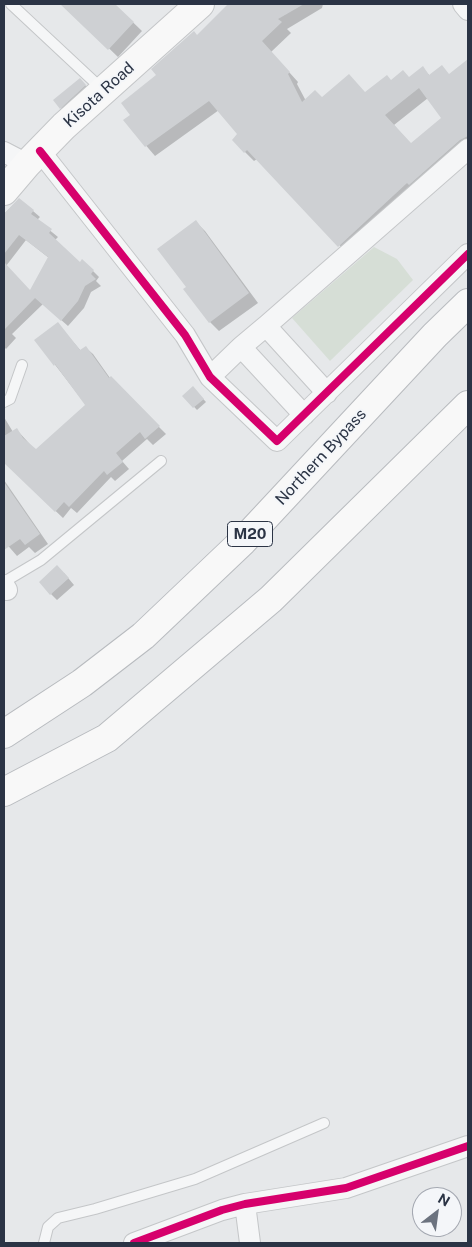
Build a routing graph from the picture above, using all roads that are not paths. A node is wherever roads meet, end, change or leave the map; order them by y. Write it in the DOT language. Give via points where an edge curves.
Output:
graph roads {
  1 [pos="10,4"];
  2 [pos="200,4"];
  3 [pos="463,4"];
  4 [pos="468,10"];
  5 [pos="104,91"];
  6 [pos="468,149"];
  7 [pos="23,156"];
  8 [pos="4,191"];
  9 [pos="468,254"];
  10 [pos="468,303"];
  11 [pos="266,326"];
  12 [pos="241,347"];
  13 [pos="22,365"];
  14 [pos="210,377"];
  15 [pos="327,393"];
  16 [pos="4,402"];
  17 [pos="468,405"];
  18 [pos="304,415"];
  19 [pos="161,461"];
  20 [pos="5,586"];
  21 [pos="4,734"];
  22 [pos="4,792"];
  23 [pos="324,1123"];
  24 [pos="468,1146"];
  25 [pos="245,1204"];
  26 [pos="44,1243"];
  27 [pos="134,1243"];
  28 [pos="250,1243"];
  1 -- 5 [label="lane"];
  2 -- 5 [label="main road, Kisota Road"];
  3 -- 4 [label="street"];
  5 -- 7 [label="main road, Kisota Road"];
  6 -- 11 [label="street"];
  7 -- 8 [label="main road, Kisota Road"];
  7 -- 14 [label="street" via="185,335"];
  9 -- 15 [label="street"];
  10 -- 21 [label="main road, Northern Bypass / M20" via="243,541 143,636 82,683"];
  11 -- 12 [label="street"];
  11 -- 15 [label="street"];
  12 -- 14 [label="street"];
  12 -- 18 [label="street"];
  13 -- 16 [label="lane" via="10,399"];
  14 -- 18 [label="street" via="277,442"];
  15 -- 18 [label="street"];
  17 -- 22 [label="main road" via="271,598 107,738"];
  19 -- 20 [label="lane"];
  23 -- 26 [label="lane" via="194,1179 58,1218 48,1227"];
  24 -- 25 [label="street" via="346,1188"];
  25 -- 27 [label="street"];
  25 -- 28 [label="street"];
}
